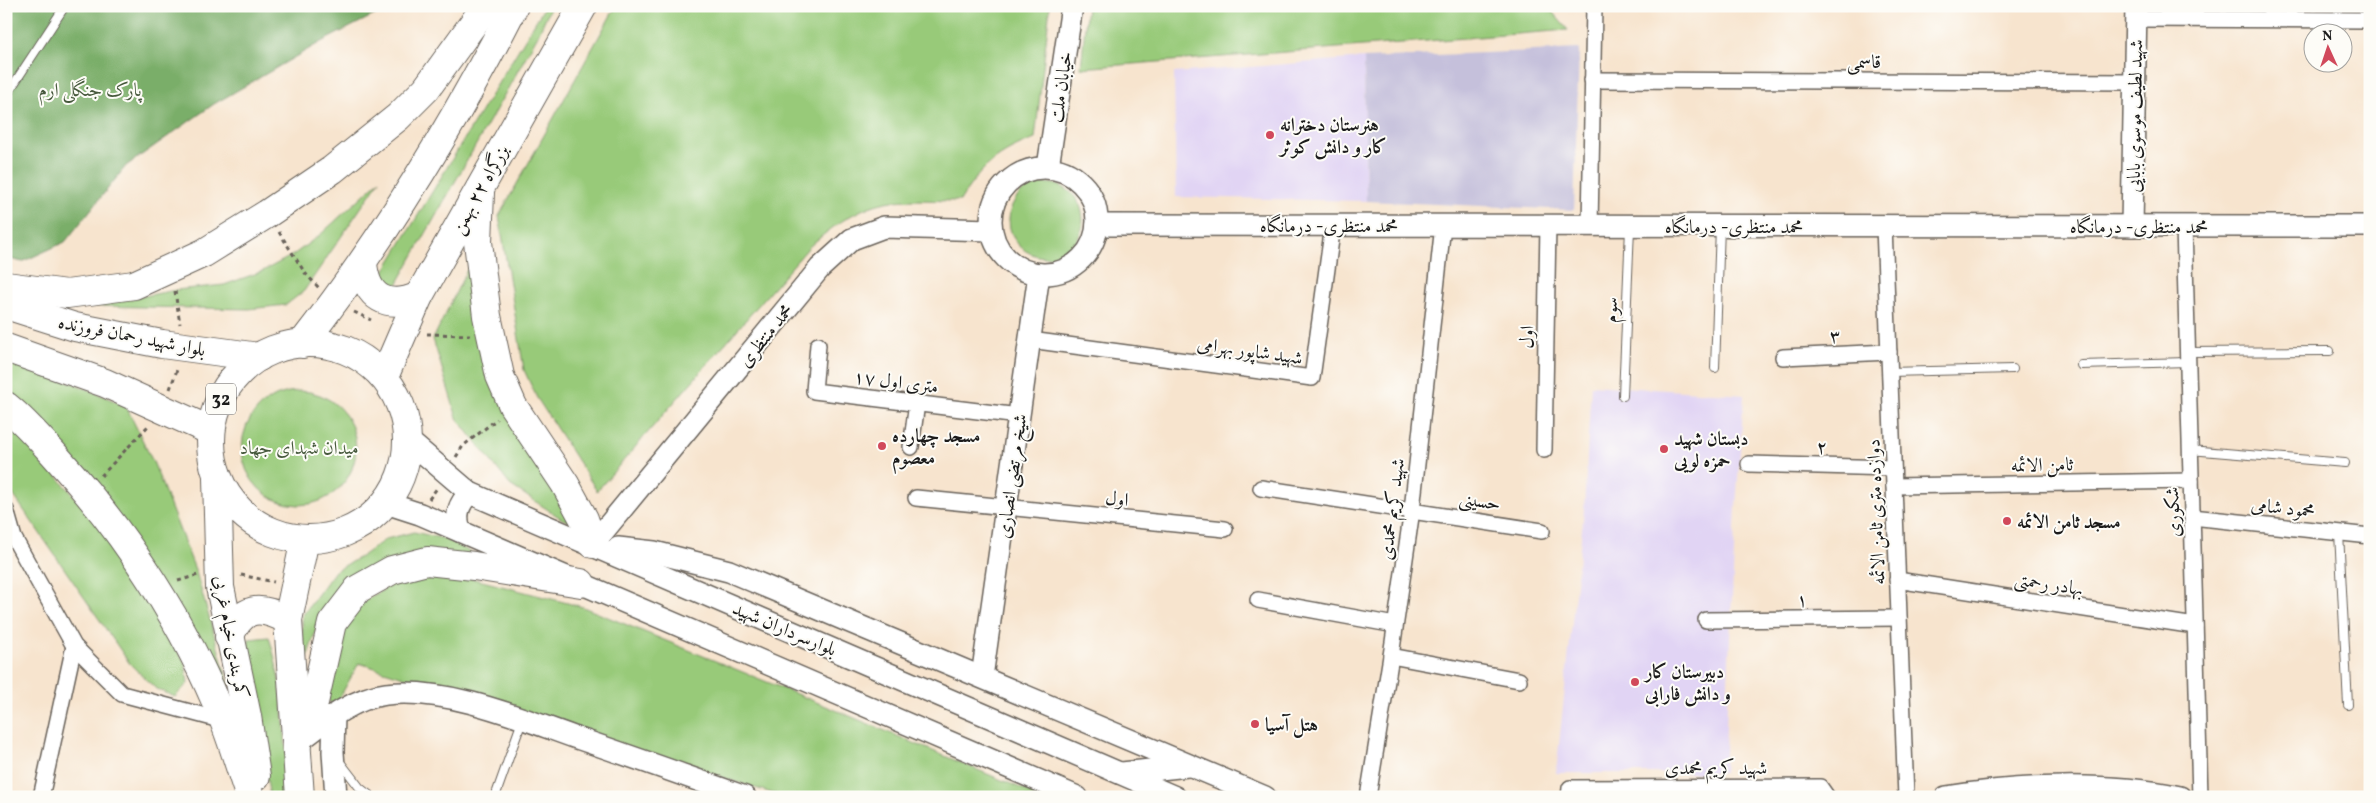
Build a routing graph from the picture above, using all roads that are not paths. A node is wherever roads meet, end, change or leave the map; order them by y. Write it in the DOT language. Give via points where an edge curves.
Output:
graph roads {
  1 [pos="65,6"];
  2 [pos="486,6"];
  3 [pos="514,6"];
  4 [pos="583,6"];
  5 [pos="1072,6"];
  6 [pos="1590,9"];
  7 [pos="2136,12"];
  8 [pos="2370,20"];
  9 [pos="1592,80"];
  10 [pos="2135,82"];
  11 [pos="6,96"];
  12 [pos="1048,167"];
  13 [pos="480,186"];
  14 [pos="1098,225"];
  15 [pos="1333,225"];
  16 [pos="1443,225"];
  17 [pos="1548,225"];
  18 [pos="1590,226"];
  19 [pos="1630,226"];
  20 [pos="1720,226"];
  21 [pos="1884,226"];
  22 [pos="2132,226"];
  23 [pos="2184,226"];
  24 [pos="2370,226"];
  25 [pos="991,230"];
  26 [pos="363,263"];
  27 [pos="1039,274"];
  28 [pos="6,286"];
  29 [pos="419,296"];
  30 [pos="6,305"];
  31 [pos="1030,340"];
  32 [pos="302,344"];
  33 [pos="818,345"];
  34 [pos="6,348"];
  35 [pos="2330,351"];
  36 [pos="1888,352"];
  37 [pos="259,357"];
  38 [pos="1783,357"];
  39 [pos="2187,357"];
  40 [pos="2081,365"];
  41 [pos="1715,368"];
  42 [pos="2013,368"];
  43 [pos="1889,372"];
  44 [pos="384,377"];
  45 [pos="1623,396"];
  46 [pos="917,403"];
  47 [pos="6,406"];
  48 [pos="1019,416"];
  49 [pos="211,431"];
  50 [pos="408,440"];
  51 [pos="911,447"];
  52 [pos="1544,450"];
  53 [pos="2190,450"];
  54 [pos="2345,463"];
  55 [pos="1750,464"];
  56 [pos="1893,468"];
  57 [pos="217,476"];
  58 [pos="2191,481"];
  59 [pos="1894,486"];
  60 [pos="1261,488"];
  61 [pos="470,493"];
  62 [pos="916,498"];
  63 [pos="386,503"];
  64 [pos="1006,507"];
  65 [pos="6,510"];
  66 [pos="1412,510"];
  67 [pos="2192,517"];
  68 [pos="1225,528"];
  69 [pos="460,531"];
  70 [pos="1542,531"];
  71 [pos="2339,533"];
  72 [pos="2370,536"];
  73 [pos="305,539"];
  74 [pos="593,544"];
  75 [pos="1897,580"];
  76 [pos="581,583"];
  77 [pos="1258,600"];
  78 [pos="1899,618"];
  79 [pos="288,620"];
  80 [pos="1706,620"];
  81 [pos="1395,625"];
  82 [pos="2195,626"];
  83 [pos="229,637"];
  84 [pos="74,646"];
  85 [pos="1391,656"];
  86 [pos="982,677"];
  87 [pos="1519,680"];
  88 [pos="2348,704"];
  89 [pos="334,716"];
  90 [pos="522,719"];
  91 [pos="224,721"];
  92 [pos="297,743"];
  93 [pos="333,752"];
  94 [pos="1191,766"];
  95 [pos="1120,773"];
  96 [pos="1569,792"];
  97 [pos="41,797"];
  98 [pos="250,797"];
  99 [pos="259,797"];
  100 [pos="300,797"];
  101 [pos="336,797"];
  102 [pos="372,797"];
  103 [pos="495,797"];
  104 [pos="745,797"];
  105 [pos="1077,797"];
  106 [pos="1174,797"];
  107 [pos="1264,797"];
  108 [pos="1368,797"];
  109 [pos="1827,797"];
  110 [pos="1906,797"];
  111 [pos="1946,797"];
  112 [pos="2180,797"];
  113 [pos="2200,797"];
  1 -- 11 [label="lane"];
  2 -- 28 [label="highway" via="426,89 398,117 332,170 204,254 134,285 67,294"];
  3 -- 26 [label="highway" via="476,81"];
  4 -- 13 [label="highway, بزرگراه ۲۲ بهمن"];
  5 -- 12 [label="main road, خیابان ملت"];
  6 -- 9 [label="street"];
  7 -- 8 [label="street"];
  7 -- 10 [label="main road, شهید لطیف موسوی بابایی"];
  9 -- 10 [label="street, قاسمی"];
  9 -- 18 [label="street"];
  10 -- 22 [label="main road, شهید لطیف موسوی بابایی"];
  12 -- 14 [label="main road" via="1062,170 1085,186 1095,204"];
  12 -- 25 [label="main road" via="1021,172 1009,180 993,203"];
  13 -- 29 [label="highway, بزرگراه ۲۲ بهمن"];
  13 -- 74 [label="highway" via="478,242 487,316 500,376 513,406 565,484"];
  14 -- 15 [label="main road, محمد منتظری- درمانگاه"];
  14 -- 27 [label="main road" via="1095,239 1079,262 1054,274"];
  15 -- 16 [label="main road, محمد منتظری- درمانگاه"];
  15 -- 31 [label="street, شهید شاپور بهرامی" via="1312,378"];
  16 -- 17 [label="main road, محمد منتظری- درمانگاه"];
  16 -- 66 [label="street, شهید کریم محمدی"];
  17 -- 18 [label="main road, محمد منتظری- درمانگاه"];
  17 -- 52 [label="street, اول"];
  18 -- 19 [label="main road, محمد منتظری- درمانگاه"];
  19 -- 20 [label="main road, محمد منتظری- درمانگاه"];
  19 -- 45 [label="lane, سوم"];
  20 -- 21 [label="main road, محمد منتظری- درمانگاه"];
  20 -- 41 [label="lane"];
  21 -- 22 [label="main road, محمد منتظری- درمانگاه"];
  21 -- 36 [label="street, دوازده متری ثامن الائمه"];
  22 -- 23 [label="main road, محمد منتظری- درمانگاه"];
  23 -- 24 [label="main road, محمد منتظری- درمانگاه"];
  23 -- 39 [label="street, شکوری"];
  25 -- 27 [label="main road" via="1003,255 1013,265"];
  25 -- 74 [label="main road, محمد منتظری" via="884,227 852,240 820,268"];
  26 -- 29 [label="highway" via="365,279 374,293 388,301 404,303"];
  26 -- 32 [label="highway"];
  27 -- 31 [label="main road, شیخ مرتضی انصاری"];
  29 -- 44 [label="highway, بزرگراه ۲۲ بهمن"];
  30 -- 37 [label="highway, بلوار شهید رحمان فروزنده / 32" via="85,329 162,344"];
  31 -- 48 [label="main road, شیخ مرتضی انصاری"];
  32 -- 37 [label="highway, 32" via="280,348"];
  32 -- 44 [label="highway, 32" via="325,344 347,351"];
  33 -- 46 [label="street, ۱۷ متری اول" via="814,391"];
  34 -- 49 [label="highway, 32" via="105,383"];
  35 -- 39 [label="lane"];
  36 -- 38 [label="street, ۳"];
  36 -- 43 [label="street, دوازده متری ثامن الائمه"];
  37 -- 49 [label="highway, 32" via="226,389 216,409"];
  39 -- 40 [label="lane"];
  39 -- 53 [label="street, شکوری"];
  42 -- 43 [label="lane"];
  43 -- 56 [label="street, دوازده متری ثامن الائمه"];
  44 -- 50 [label="highway, 32" via="397,396"];
  46 -- 48 [label="street, ۱۷ متری اول"];
  46 -- 51 [label="street"];
  47 -- 91 [label="highway" via="23,420 87,491 143,567 186,641"];
  48 -- 64 [label="main road, شیخ مرتضی انصاری"];
  49 -- 57 [label="highway, 32"];
  50 -- 61 [label="main road, بلوارسرداران شهید"];
  50 -- 63 [label="highway, 32" via="406,462"];
  53 -- 54 [label="lane"];
  53 -- 58 [label="street, شکوری"];
  55 -- 56 [label="street, ۲"];
  56 -- 59 [label="street, دوازده متری ثامن الائمه"];
  57 -- 73 [label="highway, 32" via="243,514 261,527 282,536"];
  57 -- 83 [label="highway, کمربندی خیام غربی / 32" via="220,587"];
  58 -- 59 [label="street, ثامن الائمه"];
  58 -- 67 [label="street, شکوری"];
  59 -- 75 [label="street, دوازده متری ثامن الائمه"];
  60 -- 66 [label="street, حسینی"];
  61 -- 69 [label="main road" via="459,506"];
  61 -- 74 [label="main road, بلوارسرداران شهید"];
  62 -- 64 [label="street, اول"];
  63 -- 69 [label="main road, بلوارسرداران شهید"];
  63 -- 73 [label="highway, 32" via="350,531 328,538"];
  64 -- 68 [label="street, اول"];
  64 -- 86 [label="main road, شیخ مرتضی انصاری"];
  65 -- 84 [label="street" via="14,538"];
  66 -- 70 [label="street, حسینی"];
  66 -- 81 [label="street, شهید کریم محمدی"];
  67 -- 71 [label="street, محمود شامی"];
  67 -- 82 [label="street, شکوری"];
  69 -- 76 [label="main road, بلوارسرداران شهید"];
  71 -- 72 [label="street, محمود شامی"];
  71 -- 88 [label="lane"];
  73 -- 79 [label="highway"];
  74 -- 86 [label="main road" via="654,552 729,571"];
  74 -- 95 [label="main road, بلوارسرداران شهید"];
  75 -- 78 [label="street, دوازده متری ثامن الائمه"];
  75 -- 82 [label="street, بهادر رحمتی"];
  76 -- 92 [label="highway" via="426,561 392,570 358,589 332,623 314,707"];
  76 -- 105 [label="main road, بلوارسرداران شهید"];
  77 -- 81 [label="street"];
  78 -- 80 [label="street, ۱"];
  78 -- 110 [label="street, دوازده متری ثامن الائمه"];
  79 -- 83 [label="highway" via="270,611 250,611 236,620"];
  79 -- 92 [label="highway"];
  81 -- 85 [label="street, شهید کریم محمدی"];
  82 -- 113 [label="street, شکوری"];
  83 -- 99 [label="highway, کمربندی خیام غربی / 32" via="247,716"];
  84 -- 91 [label="street" via="122,694"];
  84 -- 97 [label="street"];
  85 -- 87 [label="street"];
  85 -- 108 [label="street, شهید کریم محمدی"];
  86 -- 94 [label="main road"];
  89 -- 90 [label="main road" via="363,699 408,693 452,699"];
  89 -- 92 [label="main road"];
  89 -- 93 [label="main road"];
  90 -- 103 [label="lane"];
  90 -- 104 [label="main road"];
  91 -- 98 [label="highway"];
  92 -- 100 [label="highway"];
  93 -- 101 [label="main road"];
  93 -- 102 [label="lane" via="360,788"];
  94 -- 95 [label="main road"];
  94 -- 107 [label="main road"];
  95 -- 106 [label="main road, بلوارسرداران شهید"];
  96 -- 109 [label="street, شهید کریم محمدی" via="1820,787"];
  111 -- 112 [label="main road" via="1983,791 2092,787 2146,790"];
}
